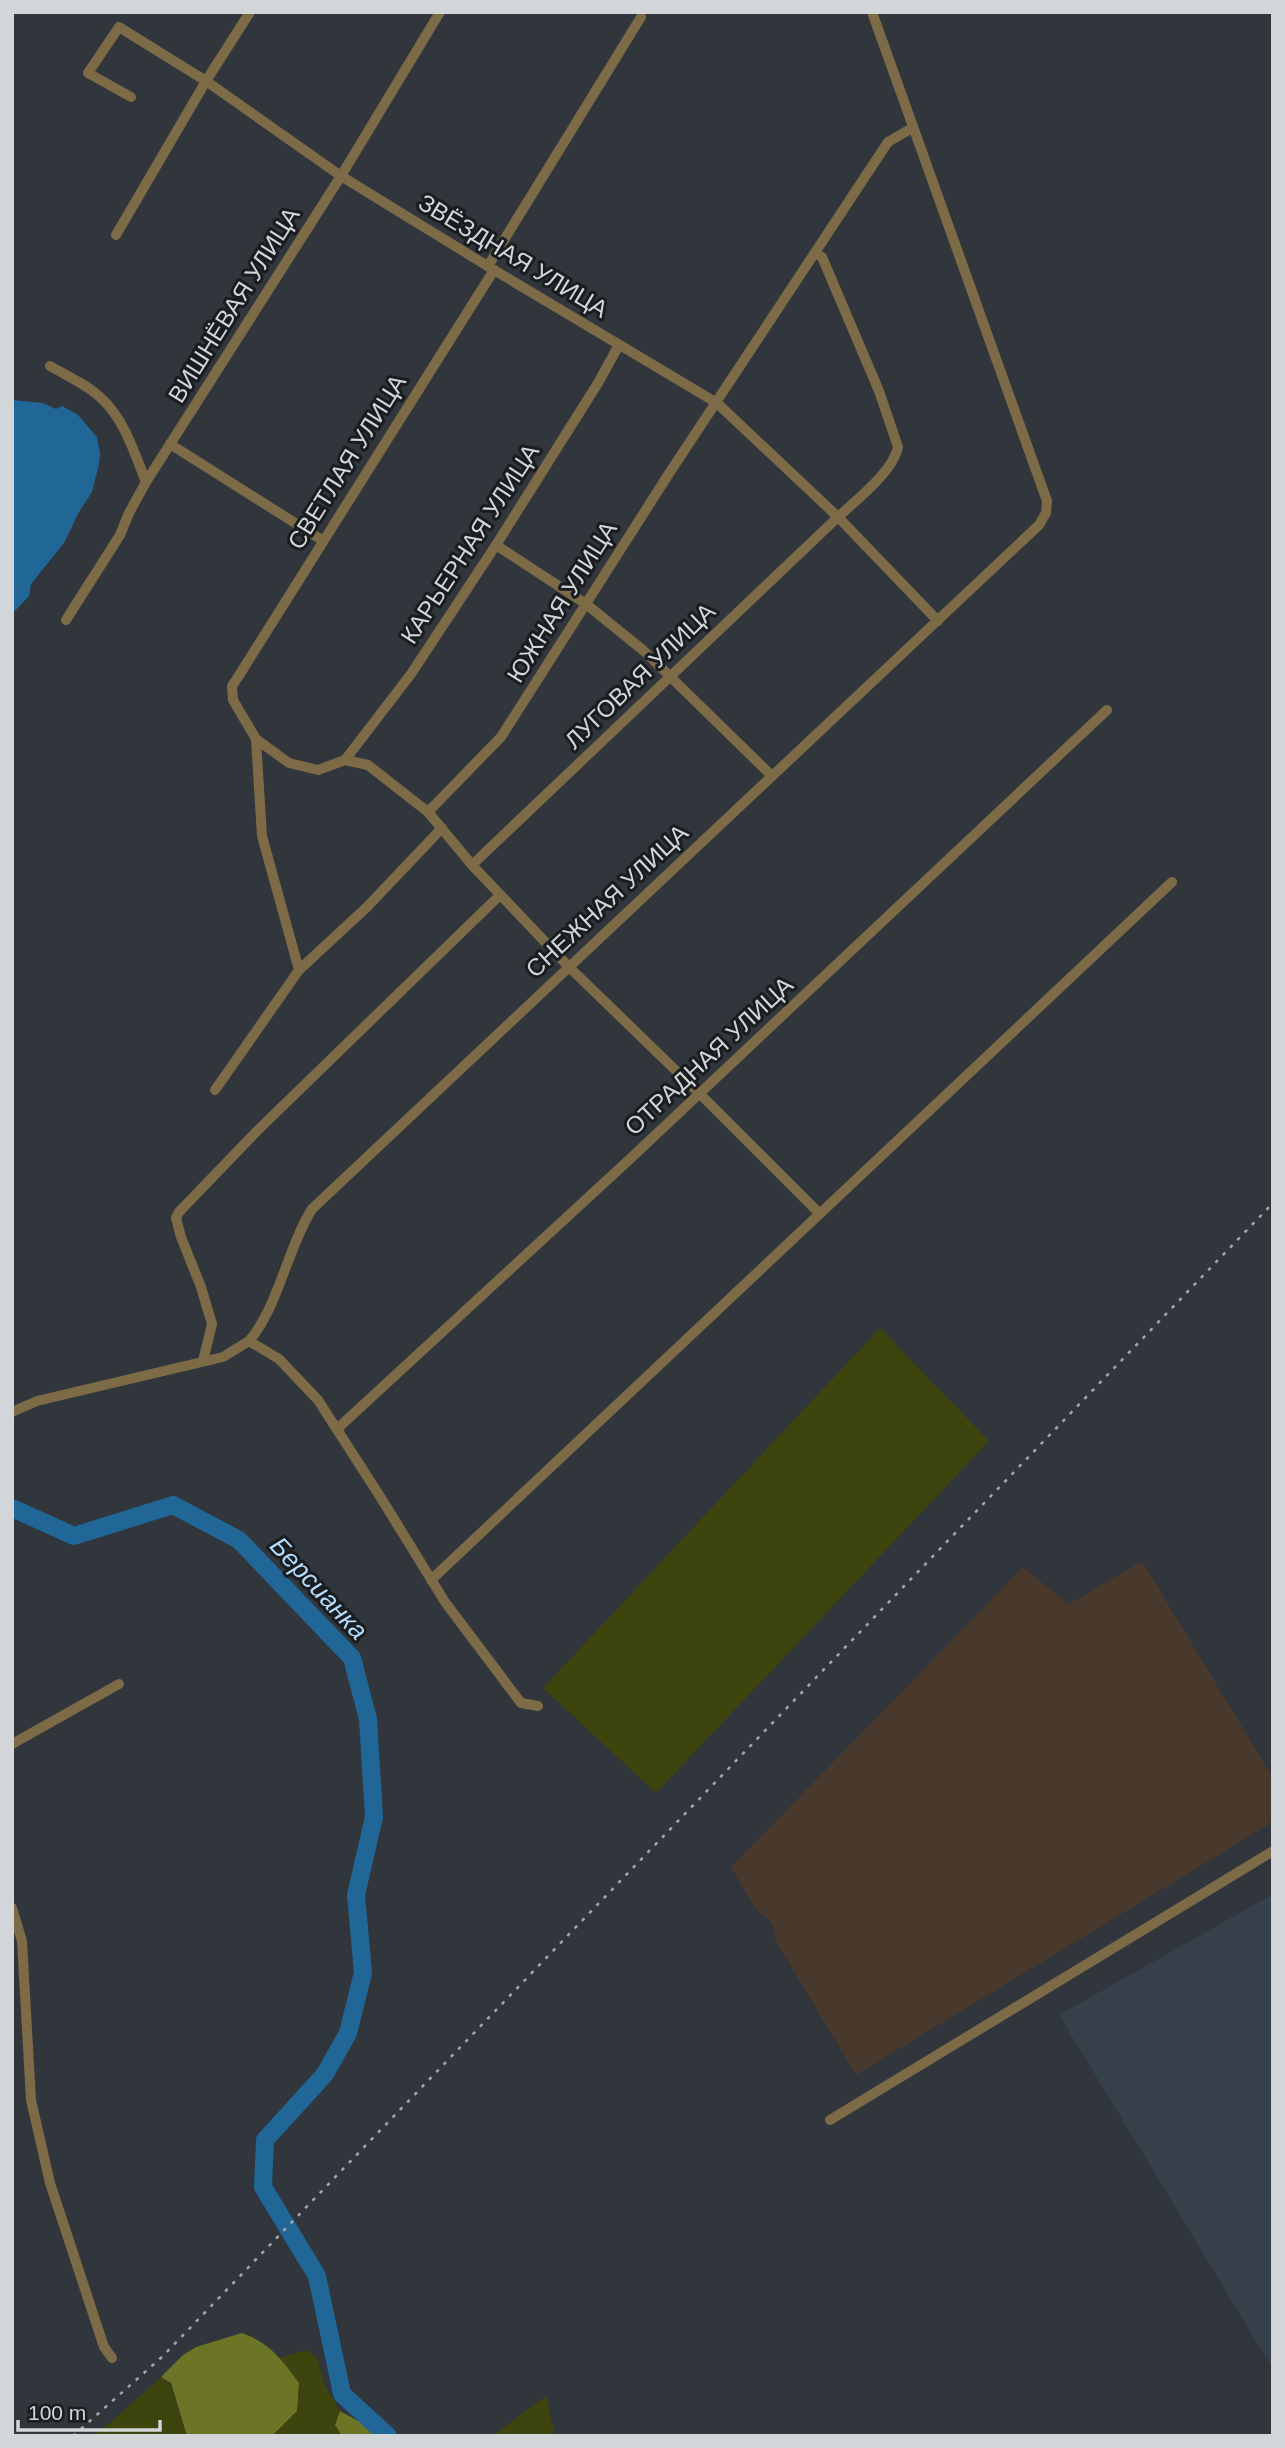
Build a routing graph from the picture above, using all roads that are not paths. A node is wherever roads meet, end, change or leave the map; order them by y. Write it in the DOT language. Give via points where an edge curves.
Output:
graph roads {
  1 [pos="250,12"];
  2 [pos="440,12"];
  3 [pos="872,12"];
  4 [pos="641,17"];
  5 [pos="206,81"];
  6 [pos="131,97"];
  7 [pos="912,128"];
  8 [pos="341,176"];
  9 [pos="116,235"];
  10 [pos="815,253"];
  11 [pos="491,268"];
  12 [pos="619,345"];
  13 [pos="50,366"];
  14 [pos="717,403"];
  15 [pos="170,444"];
  16 [pos="146,482"];
  17 [pos="838,517"];
  18 [pos="322,540"];
  19 [pos="496,545"];
  20 [pos="586,604"];
  21 [pos="66,620"];
  22 [pos="938,621"];
  23 [pos="669,677"];
  24 [pos="1107,710"];
  25 [pos="256,739"];
  26 [pos="345,760"];
  27 [pos="772,776"];
  28 [pos="428,812"];
  29 [pos="442,828"];
  30 [pos="472,865"];
  31 [pos="1172,882"];
  32 [pos="500,895"];
  33 [pos="568,966"];
  34 [pos="299,970"];
  35 [pos="215,1090"];
  36 [pos="699,1093"];
  37 [pos="820,1214"];
  38 [pos="249,1342"];
  39 [pos="203,1361"];
  40 [pos="12,1412"];
  41 [pos="337,1429"];
  42 [pos="431,1580"];
  43 [pos="119,1684"];
  44 [pos="538,1706"];
  45 [pos="12,1744"];
  46 [pos="1273,1851"];
  47 [pos="12,1908"];
  48 [pos="830,2120"];
  49 [pos="113,2358"];
  1 -- 5 [label="street"];
  2 -- 8 [label="street, ВИШНЁВАЯ УЛИЦА"];
  3 -- 7 [label="street"];
  4 -- 11 [label="street, СВЕТЛАЯ УЛИЦА"];
  5 -- 6 [label="street, ЗВЁЗДНАЯ УЛИЦА" via="119,27 88,73"];
  5 -- 8 [label="street, ЗВЁЗДНАЯ УЛИЦА"];
  5 -- 9 [label="street"];
  7 -- 10 [label="street, ЮЖНАЯ УЛИЦА" via="888,142"];
  7 -- 22 [label="street, СНЕЖНАЯ УЛИЦА" via="1047,501 1039,525"];
  8 -- 11 [label="street, ЗВЁЗДНАЯ УЛИЦА"];
  8 -- 15 [label="street, ВИШНЁВАЯ УЛИЦА"];
  10 -- 14 [label="street, ЮЖНАЯ УЛИЦА"];
  10 -- 17 [label="street, ЛУГОВАЯ УЛИЦА" via="822,257 898,447 889,467"];
  11 -- 12 [label="street, ЗВЁЗДНАЯ УЛИЦА"];
  11 -- 18 [label="street, СВЕТЛАЯ УЛИЦА"];
  12 -- 14 [label="street, ЗВЁЗДНАЯ УЛИЦА"];
  12 -- 19 [label="street, КАРЬЕРНАЯ УЛИЦА"];
  13 -- 16 [label="street" via="103,399 126,434"];
  14 -- 17 [label="street, ЗВЁЗДНАЯ УЛИЦА"];
  14 -- 20 [label="street, ЮЖНАЯ УЛИЦА"];
  15 -- 16 [label="street, ВИШНЁВАЯ УЛИЦА"];
  15 -- 18 [label="street"];
  16 -- 21 [label="street, ВИШНЁВАЯ УЛИЦА" via="120,535"];
  17 -- 22 [label="street, ЗВЁЗДНАЯ УЛИЦА"];
  17 -- 23 [label="street, ЛУГОВАЯ УЛИЦА"];
  18 -- 25 [label="street, СВЕТЛАЯ УЛИЦА" via="232,687 233,700"];
  19 -- 20 [label="street"];
  19 -- 26 [label="street, КАРЬЕРНАЯ УЛИЦА" via="411,674"];
  20 -- 23 [label="street"];
  20 -- 28 [label="street, ЮЖНАЯ УЛИЦА" via="501,737"];
  22 -- 27 [label="street, СНЕЖНАЯ УЛИЦА"];
  23 -- 27 [label="street"];
  23 -- 30 [label="street, ЛУГОВАЯ УЛИЦА"];
  24 -- 36 [label="street, ОТРАДНАЯ УЛИЦА"];
  25 -- 26 [label="street" via="289,763 318,770"];
  25 -- 34 [label="street" via="262,836"];
  26 -- 28 [label="street" via="368,765"];
  27 -- 33 [label="street, СНЕЖНАЯ УЛИЦА"];
  28 -- 29 [label="street"];
  29 -- 30 [label="street"];
  29 -- 34 [label="street"];
  30 -- 32 [label="street"];
  31 -- 37 [label="street"];
  32 -- 33 [label="street"];
  32 -- 39 [label="street" via="179,1212 181,1237 212,1324"];
  33 -- 36 [label="street"];
  33 -- 38 [label="street, СНЕЖНАЯ УЛИЦА" via="312,1209 299,1230 265,1317"];
  34 -- 35 [label="street"];
  36 -- 37 [label="street"];
  36 -- 41 [label="street, ОТРАДНАЯ УЛИЦА"];
  37 -- 42 [label="street"];
  38 -- 39 [label="street" via="223,1357"];
  38 -- 41 [label="street" via="279,1359 318,1400"];
  39 -- 40 [label="street" via="37,1401"];
  41 -- 42 [label="street"];
  42 -- 44 [label="street" via="521,1703"];
  43 -- 45 [label="street"];
  46 -- 48 [label="street"];
  47 -- 49 [label="street" via="22,1941 31,2100 50,2183 104,2347"];
}
